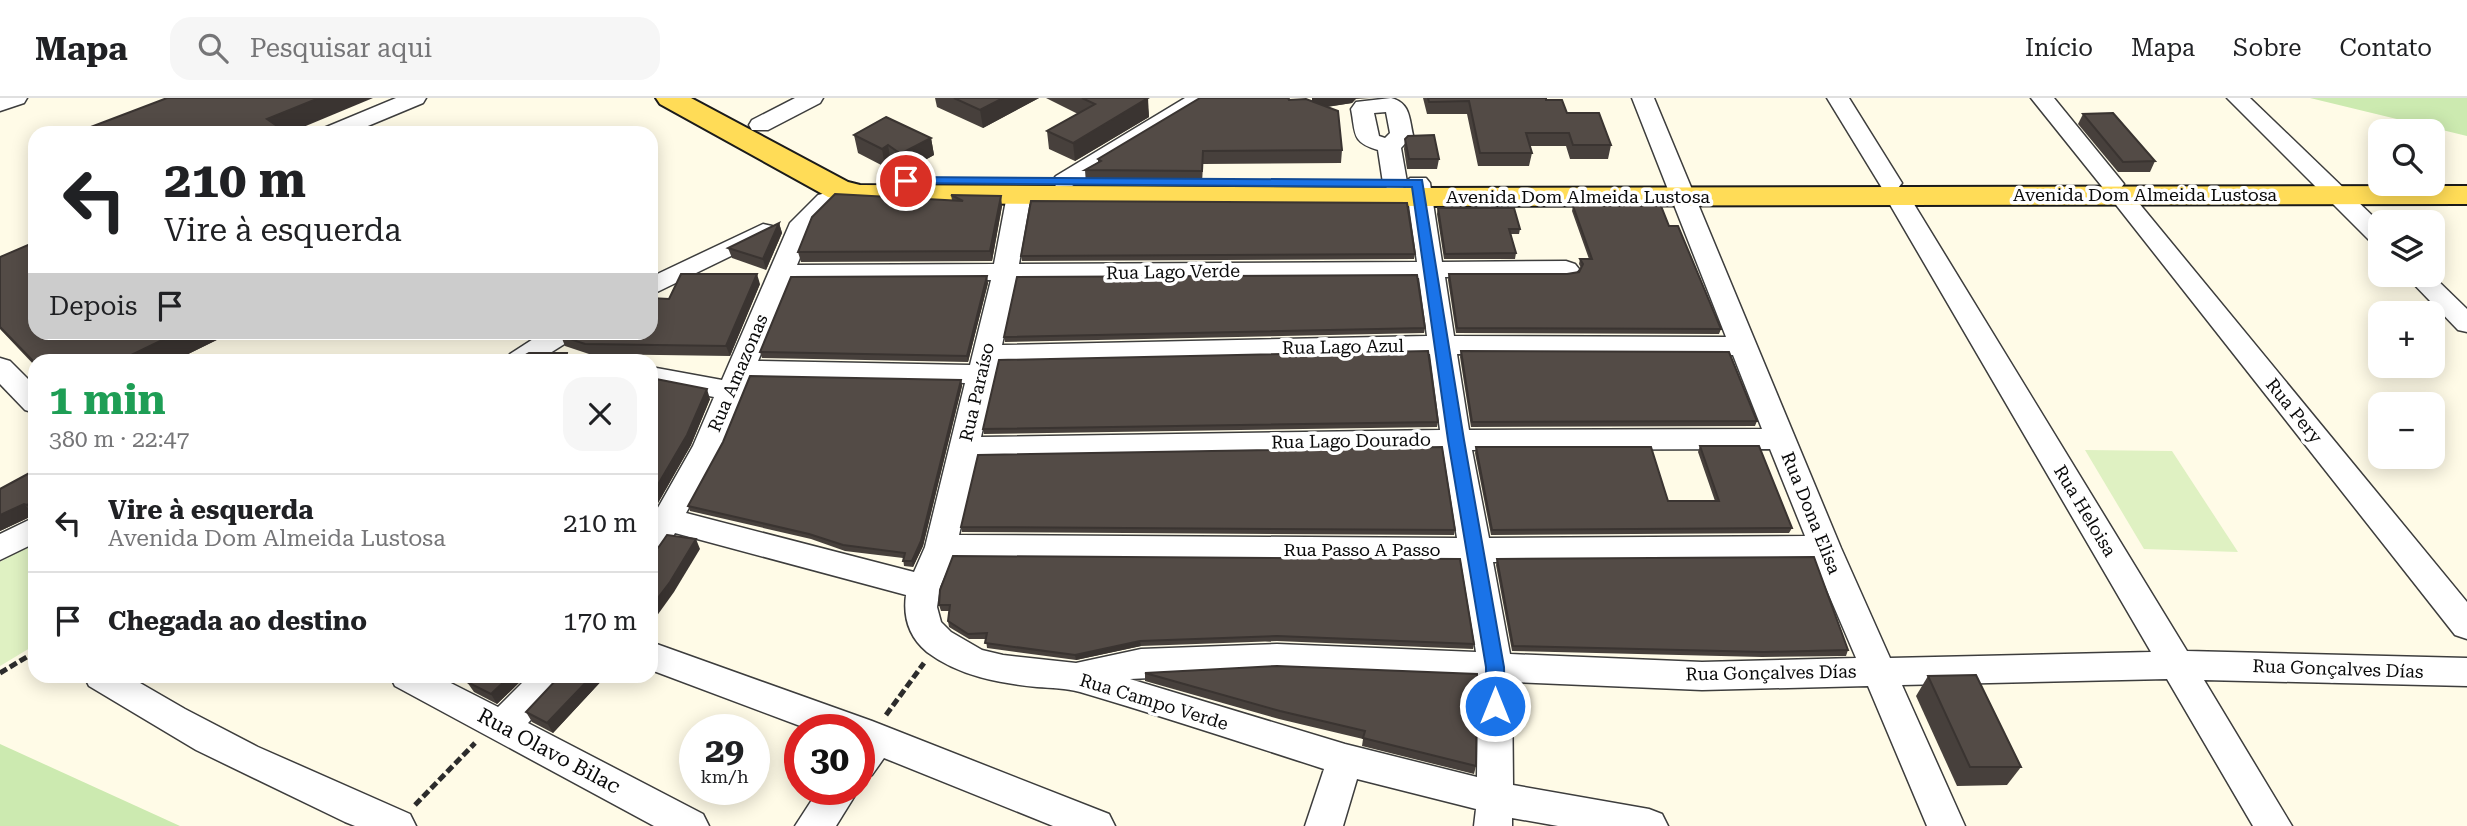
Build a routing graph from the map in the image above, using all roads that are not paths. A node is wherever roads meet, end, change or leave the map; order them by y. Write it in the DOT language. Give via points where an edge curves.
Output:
graph roads {
  1 [pos="16,98"];
  2 [pos="415,98"];
  3 [pos="670,98"];
  4 [pos="709,98"];
  5 [pos="812,98"];
  6 [pos="1200,98"];
  7 [pos="1643,98"];
  8 [pos="1838,98"];
  9 [pos="2042,98"];
  10 [pos="2238,98"];
  11 [pos="0,104"];
  12 [pos="760,125"];
  13 [pos="348,126"];
  14 [pos="1389,146"];
  15 [pos="1065,181"];
  16 [pos="2368,186"];
  17 [pos="1411,188"];
  18 [pos="2455,188"];
  19 [pos="1118,189"];
  20 [pos="1894,189"];
  21 [pos="1678,190"];
  22 [pos="2116,190"];
  23 [pos="2333,190"];
  24 [pos="832,195"];
  25 [pos="1019,195"];
  26 [pos="2368,225"];
  27 [pos="1566,268"];
  28 [pos="1430,269"];
  29 [pos="780,273"];
  30 [pos="1005,274"];
  31 [pos="658,283"];
  32 [pos="2430,287"];
  33 [pos="2467,324"];
  34 [pos="551,340"];
  35 [pos="1441,345"];
  36 [pos="1743,346"];
  37 [pos="530,354"];
  38 [pos="983,364"];
  39 [pos="0,367"];
  40 [pos="658,376"];
  41 [pos="735,381"];
  42 [pos="28,396"];
  43 [pos="1780,439"];
  44 [pos="1456,440"];
  45 [pos="964,448"];
  46 [pos="661,518"];
  47 [pos="28,533"];
  48 [pos="942,547"];
  49 [pos="0,548"];
  50 [pos="1825,548"];
  51 [pos="1476,550"];
  52 [pos="924,587"];
  53 [pos="2467,626"];
  54 [pos="658,659"];
  55 [pos="2177,665"];
  56 [pos="1495,667"];
  57 [pos="1880,672"];
  58 [pos="2467,673"];
  59 [pos="1076,677"];
  60 [pos="113,683"];
  61 [pos="426,683"];
  62 [pos="542,683"];
  63 [pos="798,714"];
  64 [pos="498,724"];
  65 [pos="875,744"];
  66 [pos="1345,760"];
  67 [pos="829,805"];
  68 [pos="1494,812"];
  69 [pos="396,826"];
  70 [pos="690,826"];
  71 [pos="814,826"];
  72 [pos="1096,826"];
  73 [pos="1324,826"];
  74 [pos="1649,826"];
  75 [pos="1946,826"];
  76 [pos="2273,826"];
  1 -- 11 [label="street"];
  2 -- 13 [label="street"];
  3 -- 24 [label="main road, Avenida Dom Almeida Lustosa"];
  4 -- 12 [label="main road, Avenida Dom Almeida Lustosa"];
  5 -- 12 [label="street"];
  6 -- 15 [label="street"];
  7 -- 21 [label="street, Rua Dona Elisa"];
  8 -- 20 [label="street, Rua Heloisa"];
  9 -- 22 [label="street, Rua Pery"];
  10 -- 23 [label="street"];
  12 -- 15 [label="main road, Avenida Dom Almeida Lustosa" via="868,179"];
  14 -- 17 [label="street"];
  15 -- 19 [label="main road, Avenida Dom Almeida Lustosa"];
  16 -- 23 [label="main road, Avenida Dom Almeida Lustosa"];
  17 -- 19 [label="main road, Avenida Dom Almeida Lustosa"];
  17 -- 21 [label="main road, Avenida Dom Almeida Lustosa"];
  17 -- 28 [label="street"];
  18 -- 23 [label="main road, Avenida Dom Almeida Lustosa"];
  19 -- 25 [label="main road, Avenida Dom Almeida Lustosa"];
  20 -- 21 [label="main road, Avenida Dom Almeida Lustosa"];
  20 -- 22 [label="main road, Avenida Dom Almeida Lustosa"];
  20 -- 55 [label="street, Rua Heloisa"];
  21 -- 36 [label="street, Rua Dona Elisa"];
  22 -- 23 [label="main road, Avenida Dom Almeida Lustosa"];
  22 -- 53 [label="street, Rua Pery"];
  23 -- 26 [label="street"];
  24 -- 25 [label="main road, Avenida Dom Almeida Lustosa"];
  24 -- 29 [label="street, Rua Amazonas" via="802,223"];
  24 -- 31 [label="street"];
  25 -- 30 [label="street, Rua Paraíso"];
  27 -- 28 [label="street, Rua Lago Verde"];
  28 -- 30 [label="street, Rua Lago Verde"];
  28 -- 35 [label="street"];
  29 -- 30 [label="street, Rua Lago Verde"];
  29 -- 41 [label="street, Rua Amazonas"];
  30 -- 38 [label="street, Rua Paraíso"];
  32 -- 33 [label="street"];
  34 -- 37 [label="street"];
  35 -- 36 [label="street, Rua Lago Azul"];
  35 -- 38 [label="street, Rua Lago Azul"];
  35 -- 44 [label="street"];
  36 -- 43 [label="street, Rua Dona Elisa"];
  38 -- 41 [label="street, Rua Lago Azul"];
  38 -- 45 [label="street, Rua Paraíso"];
  39 -- 42 [label="street"];
  40 -- 41 [label="street, Rua Lago Azul"];
  41 -- 46 [label="street, Rua Amazonas" via="708,446"];
  43 -- 44 [label="street, Rua Lago Dourado"];
  43 -- 50 [label="street, Rua Dona Elisa"];
  44 -- 45 [label="street, Rua Lago Dourado"];
  44 -- 51 [label="street"];
  45 -- 48 [label="street, Rua Paraíso"];
  46 -- 52 [label="street"];
  47 -- 49 [label="street"];
  48 -- 51 [label="street, Rua Passo A Passo"];
  48 -- 52 [label="street, Rua Paraíso"];
  50 -- 51 [label="street, Rua Passo A Passo"];
  50 -- 57 [label="street, Rua Dona Elisa"];
  51 -- 56 [label="street"];
  52 -- 59 [label="street, Rua Campo Verde" via="925,628 939,642 973,661 1003,669"];
  54 -- 63 [label="street"];
  55 -- 57 [label="street, Rua Gonçalves Días"];
  55 -- 58 [label="street, Rua Gonçalves Días"];
  55 -- 76 [label="street, Rua Heloisa"];
  56 -- 57 [label="street, Rua Gonçalves Días" via="1702,676"];
  56 -- 59 [label="street, Rua Gonçalves Días" via="1277,659 1141,663"];
  56 -- 68 [label="street"];
  57 -- 75 [label="street, Rua Dona Elisa"];
  59 -- 66 [label="street, Rua Campo Verde"];
  60 -- 69 [label="street" via="220,748"];
  61 -- 64 [label="street, Rua Olavo Bilac"];
  62 -- 64 [label="street"];
  64 -- 70 [label="street, Rua Olavo Bilac"];
  65 -- 72 [label="street"];
  66 -- 68 [label="street, Rua Campo Verde"];
  66 -- 73 [label="street"];
  67 -- 71 [label="street"];
  68 -- 74 [label="street, Rua Campo Verde"];
}
